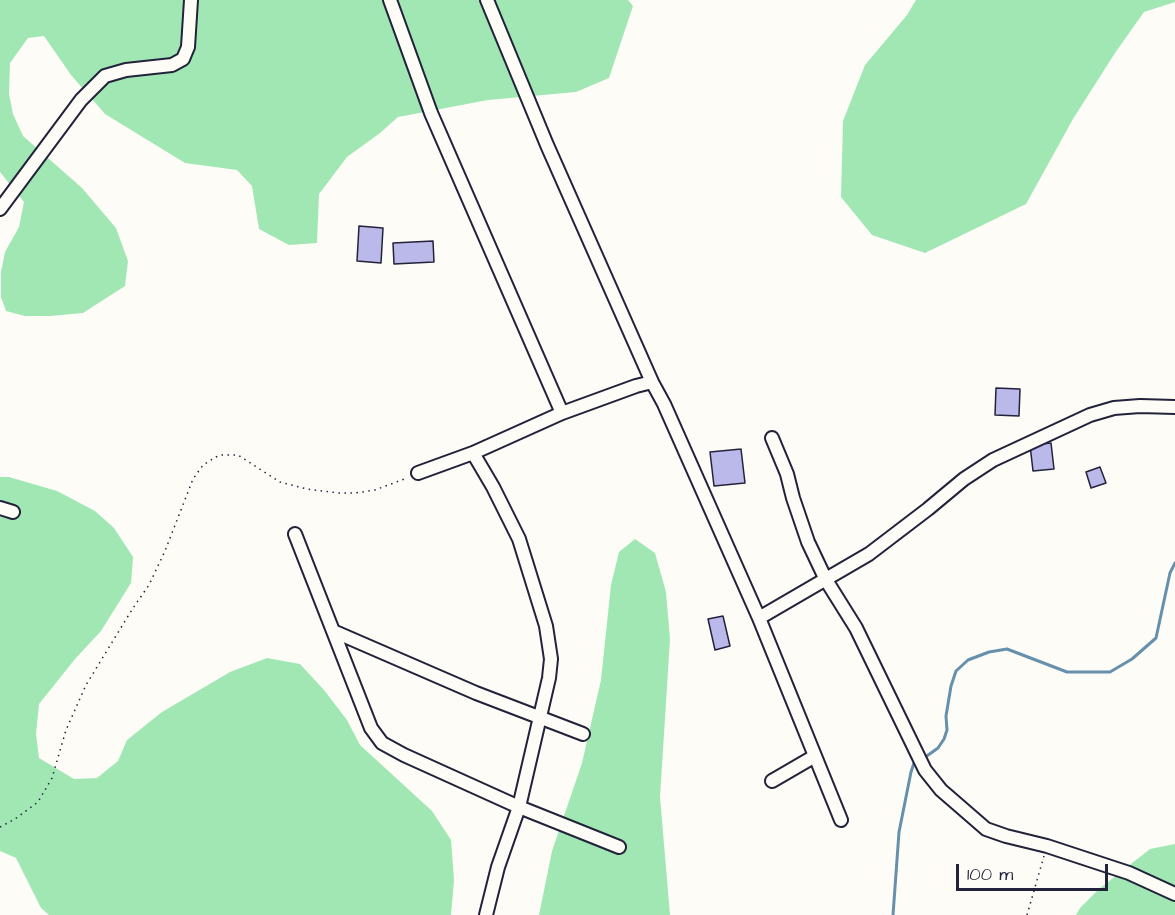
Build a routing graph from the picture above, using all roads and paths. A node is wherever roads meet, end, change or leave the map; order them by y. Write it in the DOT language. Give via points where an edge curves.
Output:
graph roads {
  1 [pos="190,0"];
  2 [pos="390,0"];
  3 [pos="487,0"];
  4 [pos="4,196"];
  5 [pos="0,209"];
  6 [pos="652,382"];
  7 [pos="1175,407"];
  8 [pos="562,413"];
  9 [pos="772,438"];
  10 [pos="473,453"];
  11 [pos="418,473"];
  12 [pos="0,508"];
  13 [pos="13,512"];
  14 [pos="295,534"];
  15 [pos="826,580"];
  16 [pos="759,618"];
  17 [pos="333,632"];
  18 [pos="540,718"];
  19 [pos="583,734"];
  20 [pos="815,756"];
  21 [pos="772,781"];
  22 [pos="519,807"];
  23 [pos="841,820"];
  24 [pos="0,826"];
  25 [pos="1047,846"];
  26 [pos="619,847"];
  27 [pos="1175,894"];
  28 [pos="486,915"];
  29 [pos="1027,915"];
  1 -- 4 [label="street" via="188,46 183,59 172,65 126,69 105,76"];
  2 -- 8 [label="street" via="431,113"];
  3 -- 6 [label="street"];
  4 -- 5 [label="street"];
  6 -- 8 [label="street"];
  6 -- 16 [label="street"];
  7 -- 15 [label="street" via="1114,408 1090,415 993,460 869,554"];
  8 -- 10 [label="street"];
  9 -- 15 [label="street" via="808,542"];
  10 -- 11 [label="street"];
  10 -- 18 [label="street" via="519,539 546,626 551,658"];
  11 -- 24 [label="path" via="375,490 339,494 280,482 238,455 222,455 203,465 193,479 149,585 86,685 66,730 52,778 38,801"];
  12 -- 13 [label="street"];
  14 -- 17 [label="street"];
  15 -- 16 [label="street"];
  15 -- 25 [label="street" via="856,628 925,770 941,790 986,829"];
  16 -- 20 [label="street"];
  17 -- 18 [label="street"];
  17 -- 22 [label="street" via="371,728 382,743"];
  18 -- 19 [label="street"];
  18 -- 22 [label="street"];
  20 -- 21 [label="street"];
  20 -- 23 [label="street"];
  22 -- 26 [label="street"];
  22 -- 28 [label="street"];
  25 -- 27 [label="street" via="1129,873"];
  25 -- 29 [label="path"];
}
